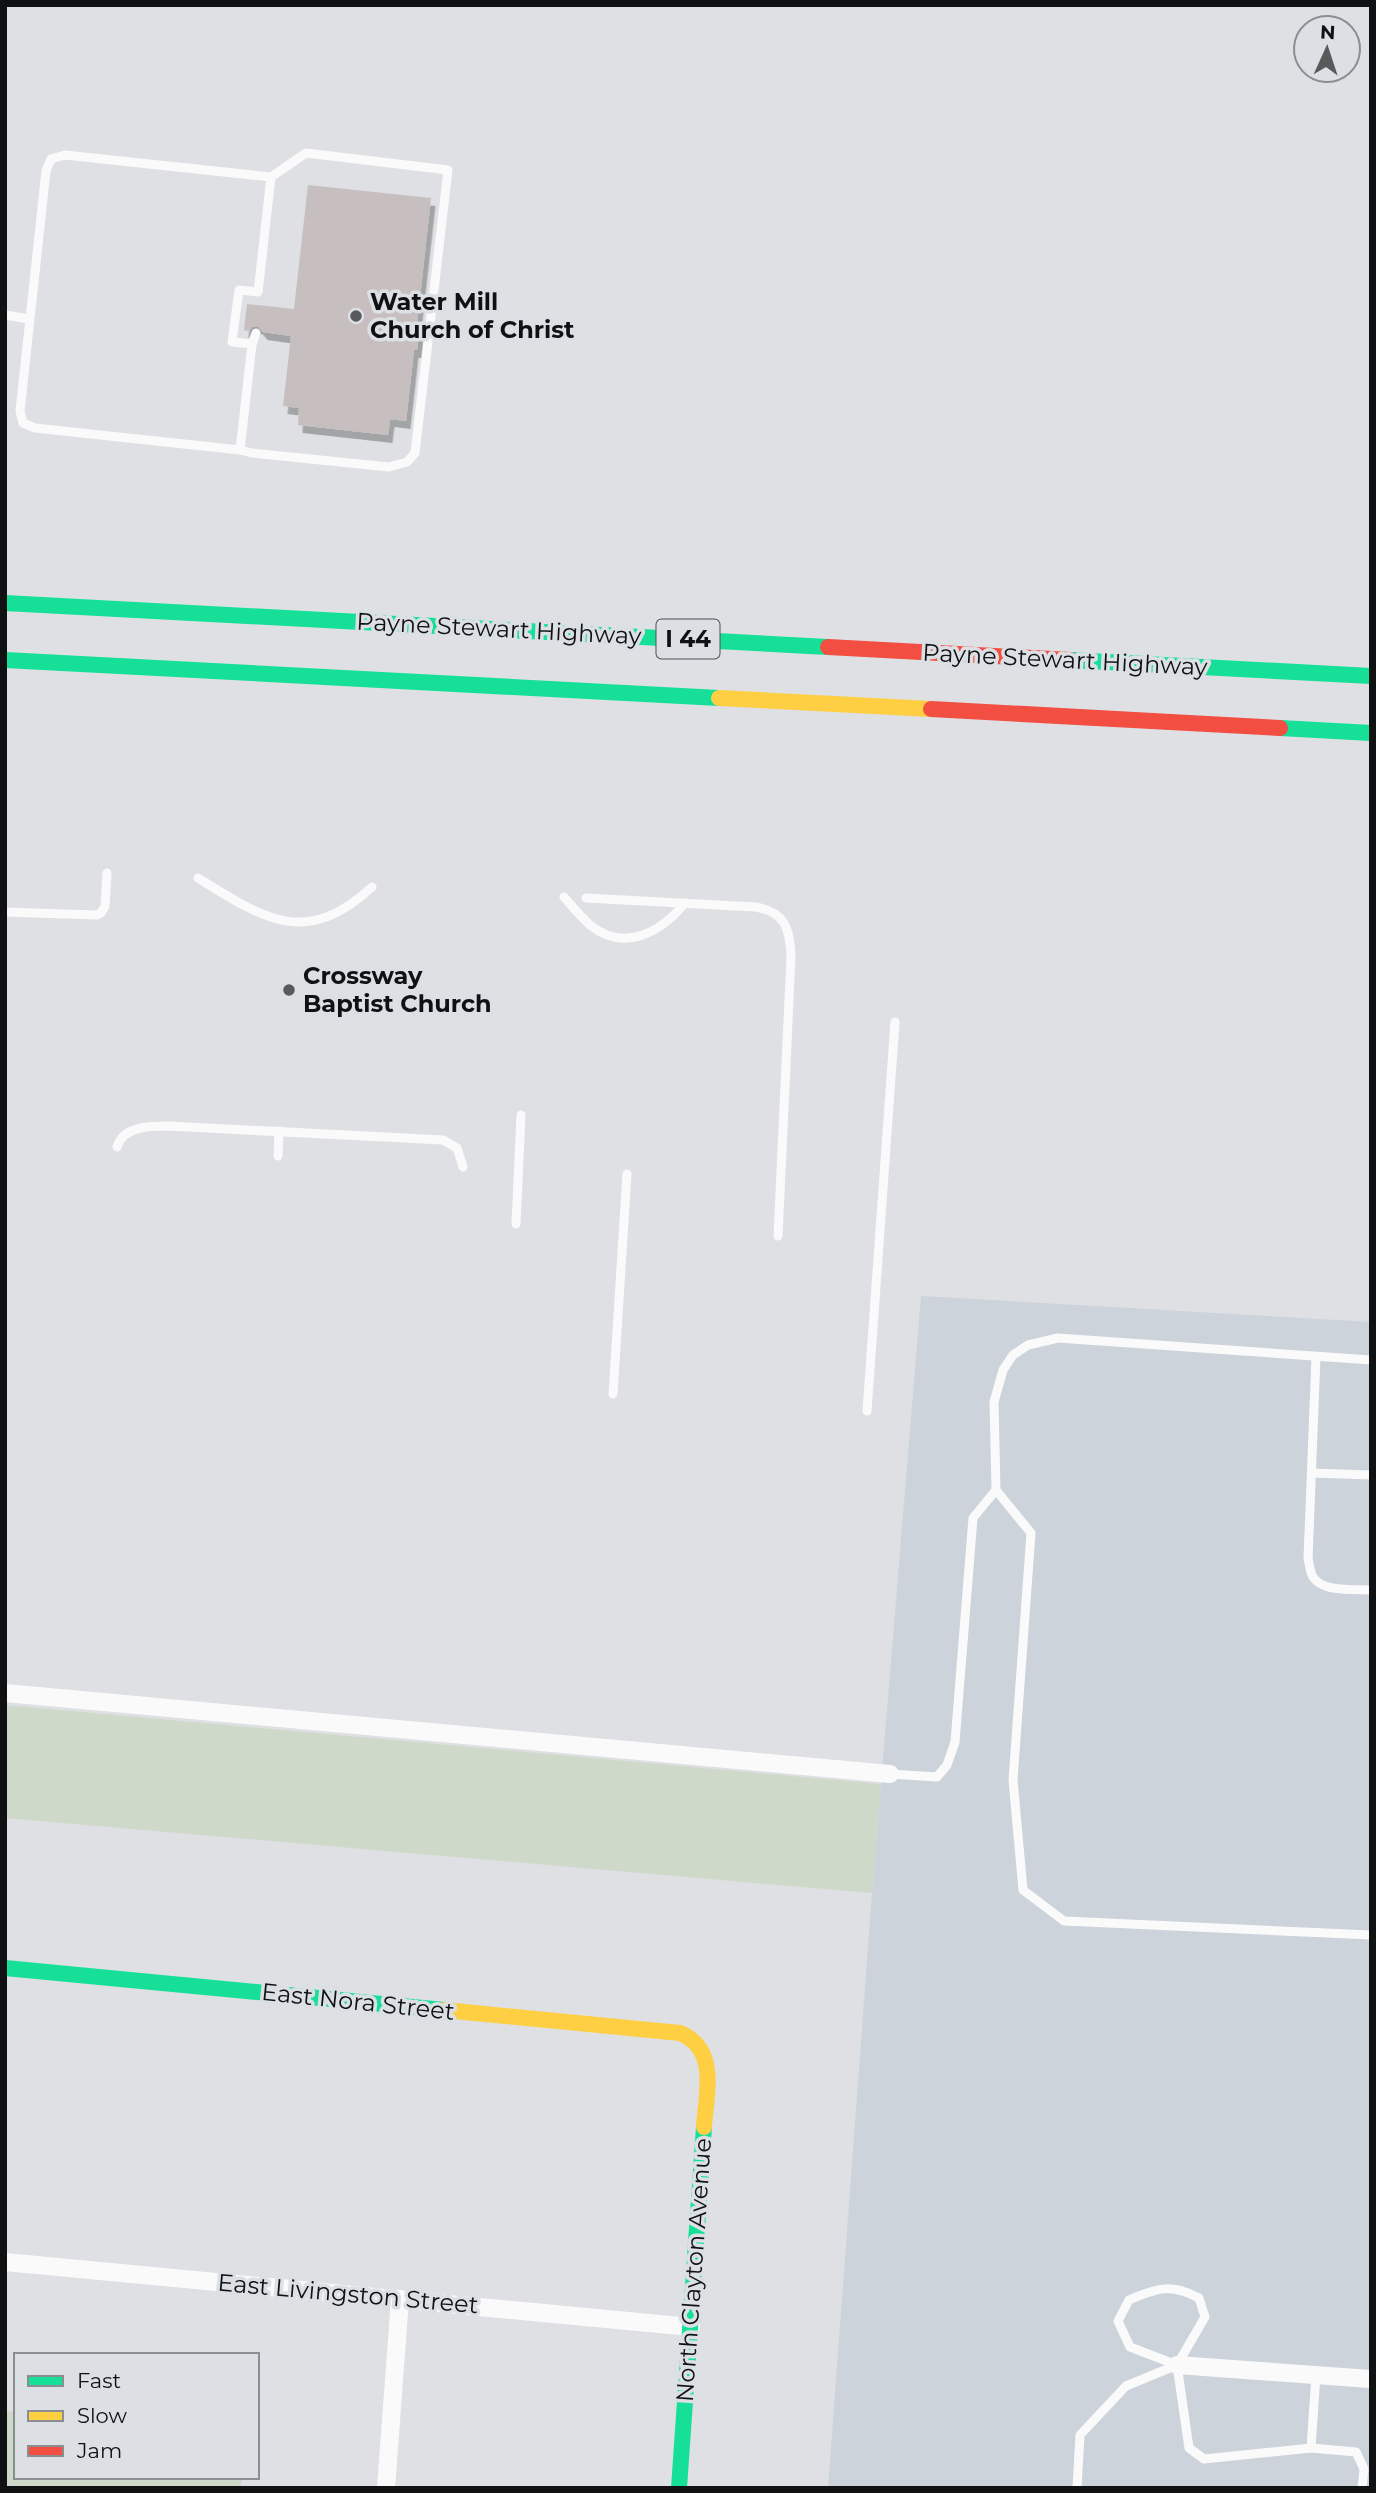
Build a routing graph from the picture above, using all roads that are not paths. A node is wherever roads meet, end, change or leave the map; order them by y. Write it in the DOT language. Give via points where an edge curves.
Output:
graph roads {
  1 [pos="271,177"];
  2 [pos="258,292"];
  3 [pos="259,304"];
  4 [pos="5,315"];
  5 [pos="29,319"];
  6 [pos="256,332"];
  7 [pos="252,344"];
  8 [pos="240,450"];
  9 [pos="5,603"];
  10 [pos="5,660"];
  11 [pos="1371,676"];
  12 [pos="1371,733"];
  13 [pos="107,873"];
  14 [pos="198,878"];
  15 [pos="372,887"];
  16 [pos="564,897"];
  17 [pos="586,898"];
  18 [pos="685,903"];
  19 [pos="5,912"];
  20 [pos="895,1022"];
  21 [pos="521,1115"];
  22 [pos="279,1131"];
  23 [pos="117,1147"];
  24 [pos="278,1156"];
  25 [pos="463,1167"];
  26 [pos="627,1174"];
  27 [pos="516,1224"];
  28 [pos="778,1236"];
  29 [pos="1316,1357"];
  30 [pos="1371,1360"];
  31 [pos="613,1394"];
  32 [pos="867,1410"];
  33 [pos="1312,1473"];
  34 [pos="1371,1475"];
  35 [pos="996,1490"];
  36 [pos="1371,1590"];
  37 [pos="5,1693"];
  38 [pos="890,1774"];
  39 [pos="1371,1936"];
  40 [pos="5,1968"];
  41 [pos="704,2052"];
  42 [pos="5,2262"];
  43 [pos="400,2299"];
  44 [pos="691,2327"];
  45 [pos="1177,2365"];
  46 [pos="1316,2375"];
  47 [pos="1371,2379"];
  48 [pos="1311,2448"];
  49 [pos="386,2488"];
  50 [pos="679,2488"];
  51 [pos="1077,2488"];
  52 [pos="1362,2488"];
  1 -- 2 [label="lane"];
  1 -- 5 [label="lane" via="54,157 46,171"];
  1 -- 8 [label="lane" via="306,153 448,170 415,453 401,465 389,467"];
  2 -- 3 [label="lane"];
  2 -- 7 [label="lane" via="239,290 232,342"];
  4 -- 5 [label="lane"];
  5 -- 8 [label="lane" via="20,411 27,426"];
  6 -- 7 [label="lane"];
  7 -- 8 [label="lane"];
  9 -- 11 [label="main road, Payne Stewart Highway / I 44"];
  10 -- 12 [label="main road, I 44"];
  13 -- 19 [label="lane" via="104,910 97,915"];
  14 -- 15 [label="lane" via="255,912 310,922 353,905"];
  16 -- 18 [label="lane" via="600,931 632,938 654,932"];
  17 -- 18 [label="lane"];
  18 -- 28 [label="lane" via="767,908 780,916 789,935"];
  20 -- 32 [label="lane"];
  21 -- 27 [label="lane"];
  22 -- 23 [label="lane" via="149,1126 134,1129"];
  22 -- 24 [label="lane"];
  22 -- 25 [label="lane" via="443,1140 457,1148"];
  26 -- 31 [label="lane"];
  29 -- 30 [label="lane"];
  29 -- 33 [label="lane"];
  29 -- 35 [label="lane" via="1058,1339 1028,1345 1013,1355 1003,1370 994,1402"];
  33 -- 34 [label="lane"];
  33 -- 36 [label="lane" via="1308,1558 1312,1577 1332,1588"];
  35 -- 38 [label="lane" via="973,1518 956,1742 937,1777"];
  35 -- 39 [label="lane" via="1031,1533 1013,1780 1023,1890 1063,1921"];
  37 -- 38 [label="street"];
  40 -- 41 [label="main road, East Nora Street" via="680,2033"];
  41 -- 44 [label="main road, North Clayton Avenue" via="708,2068"];
  42 -- 43 [label="street, East Livingston Street"];
  43 -- 44 [label="street, East Livingston Street"];
  43 -- 49 [label="street"];
  44 -- 50 [label="main road, North Clayton Avenue"];
  45 -- 45 [label="lane" via="1130,2347 1118,2321 1129,2300 1157,2288 1183,2289 1199,2298 1205,2317"];
  45 -- 46 [label="street"];
  45 -- 48 [label="lane" via="1189,2448 1205,2459"];
  45 -- 51 [label="lane" via="1126,2386 1080,2435"];
  46 -- 47 [label="street"];
  46 -- 48 [label="lane"];
  48 -- 52 [label="lane" via="1356,2452 1364,2469"];
}
